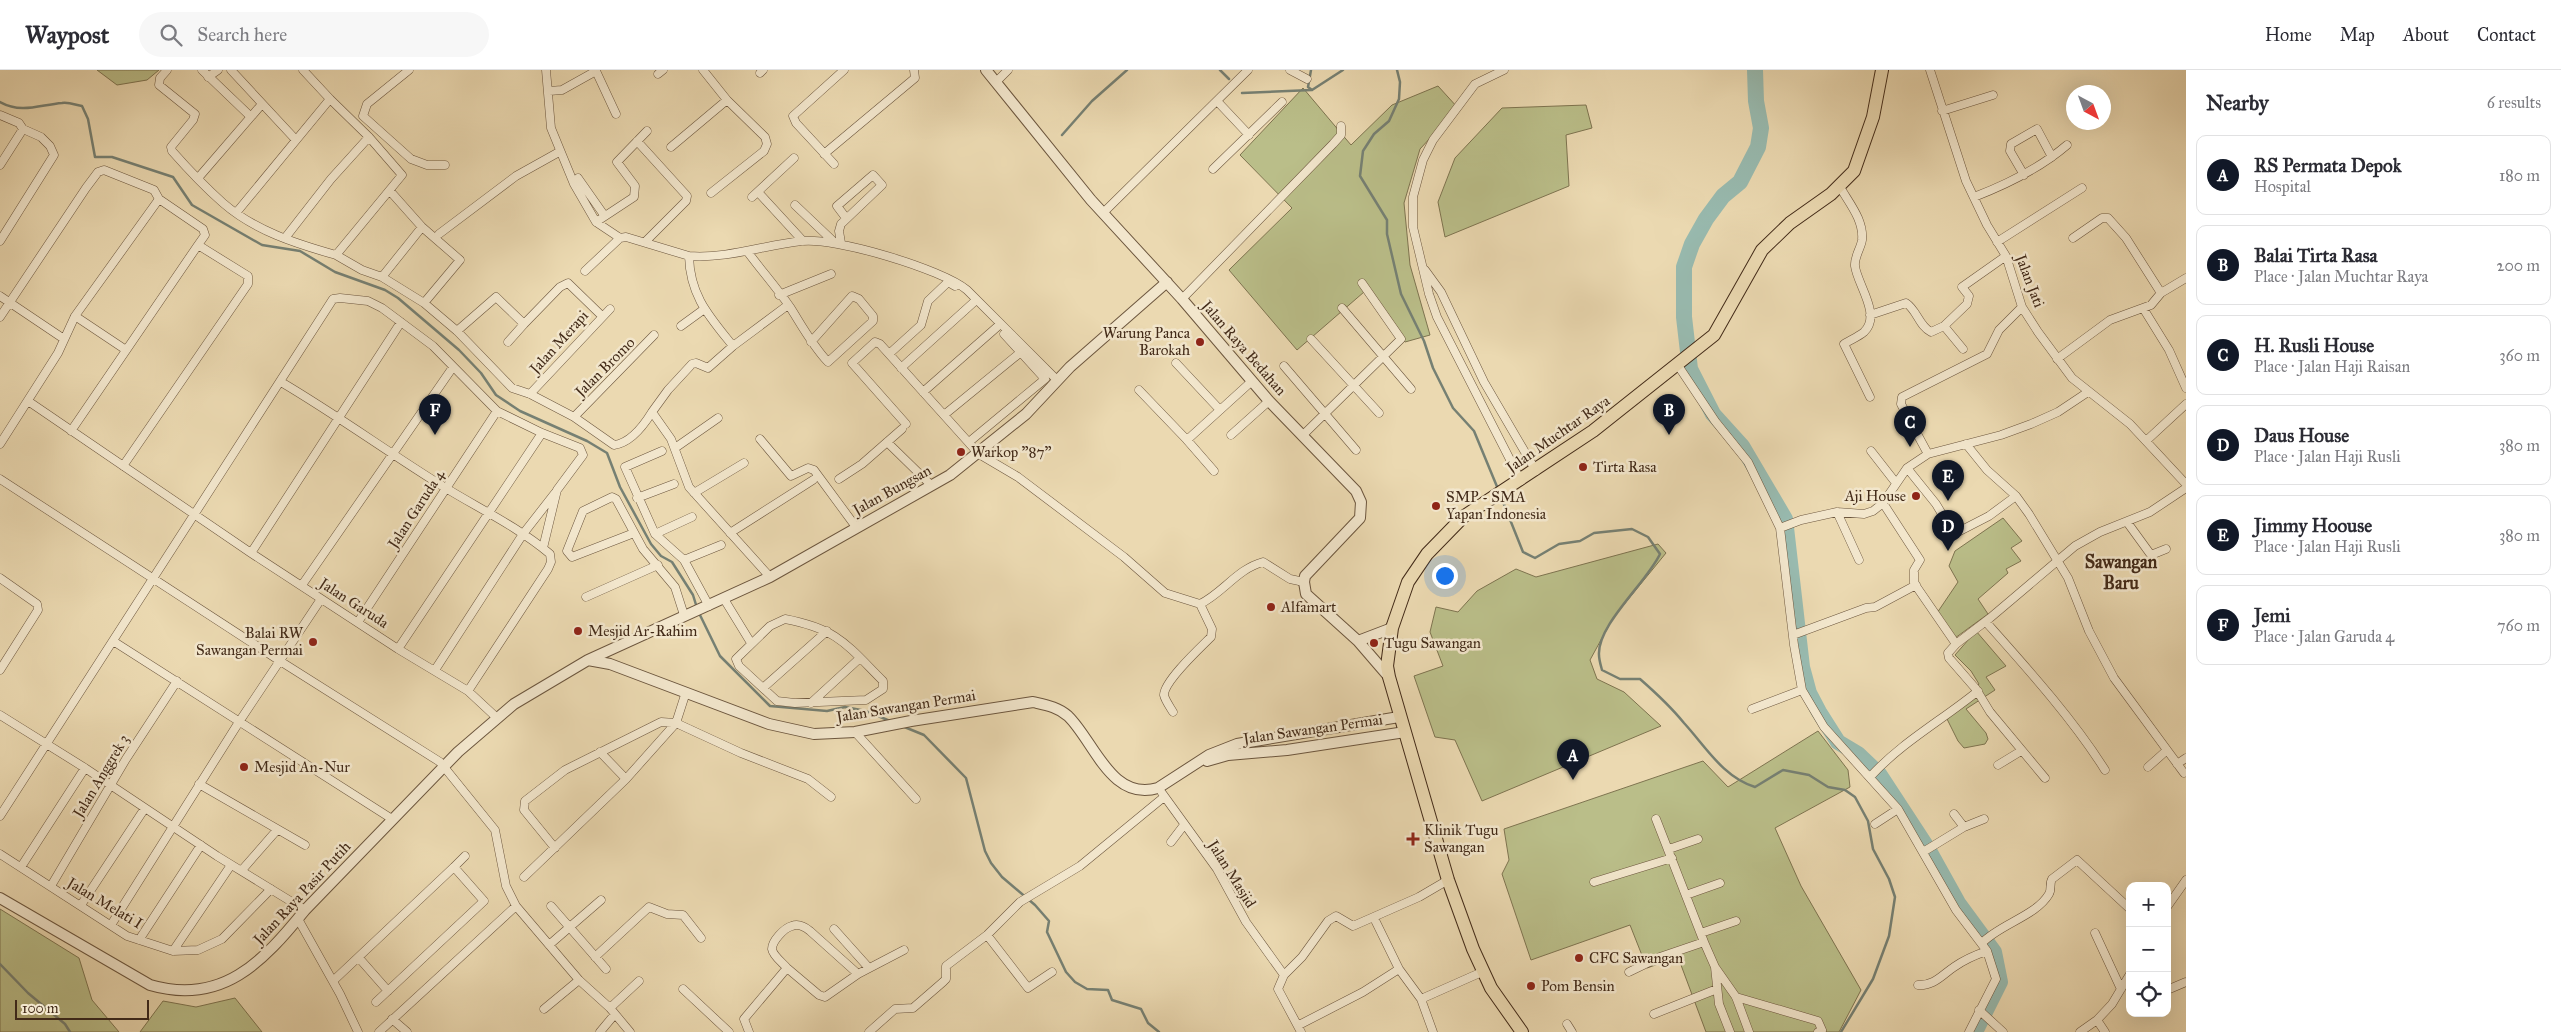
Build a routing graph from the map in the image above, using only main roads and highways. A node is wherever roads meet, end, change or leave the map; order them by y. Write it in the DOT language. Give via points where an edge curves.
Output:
graph roads {
  1 [pos="1882,70"];
  2 [pos="1522,1032"];
  1 -- 2 [label="highway, Jalan Muchtar Raya" via="1873,117 1854,171 1840,187 1769,241 1750,267 1719,328 1694,353 1623,409 1536,471 1463,517 1427,554 1408,582 1392,628 1387,666 1389,678 1448,880 1482,972"];
}
